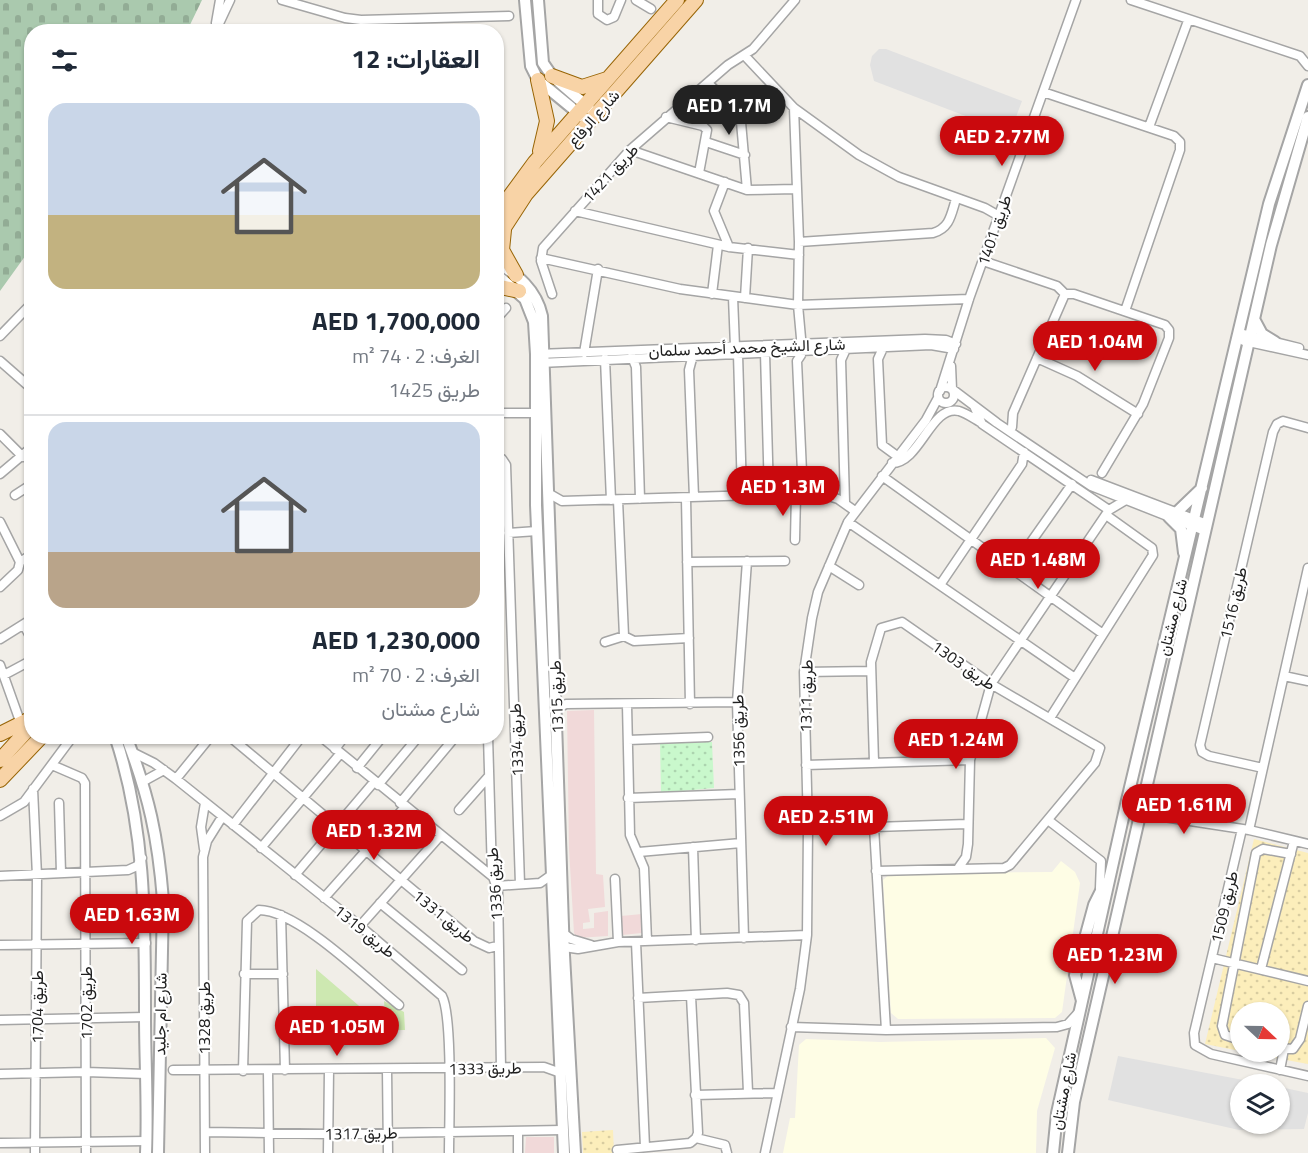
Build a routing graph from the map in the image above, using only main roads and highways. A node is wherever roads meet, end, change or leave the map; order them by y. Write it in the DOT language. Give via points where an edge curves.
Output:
graph roads {
  1 [pos="677,0"];
  2 [pos="696,0"];
  3 [pos="609,78"];
  4 [pos="535,162"];
  5 [pos="504,203"];
  6 [pos="504,227"];
  7 [pos="504,254"];
  8 [pos="516,275"];
  9 [pos="504,288"];
  10 [pos="519,291"];
  11 [pos="24,724"];
  12 [pos="24,727"];
  13 [pos="0,734"];
  14 [pos="34,744"];
  15 [pos="0,760"];
  16 [pos="1,776"];
  1 -- 3 [label="main road, شارع الرفاع"];
  2 -- 6 [label="main road, شارع الرفاع" via="526,194"];
  3 -- 4 [label="main road, شارع الرفاع"];
  3 -- 4 [label="main road" via="582,87 545,78 547,129"];
  4 -- 5 [label="main road, شارع الرفاع"];
  7 -- 8 [label="main road"];
  9 -- 10 [label="main road"];
  11 -- 13 [label="main road"];
  12 -- 15 [label="main road"];
  14 -- 16 [label="main road"];
}
